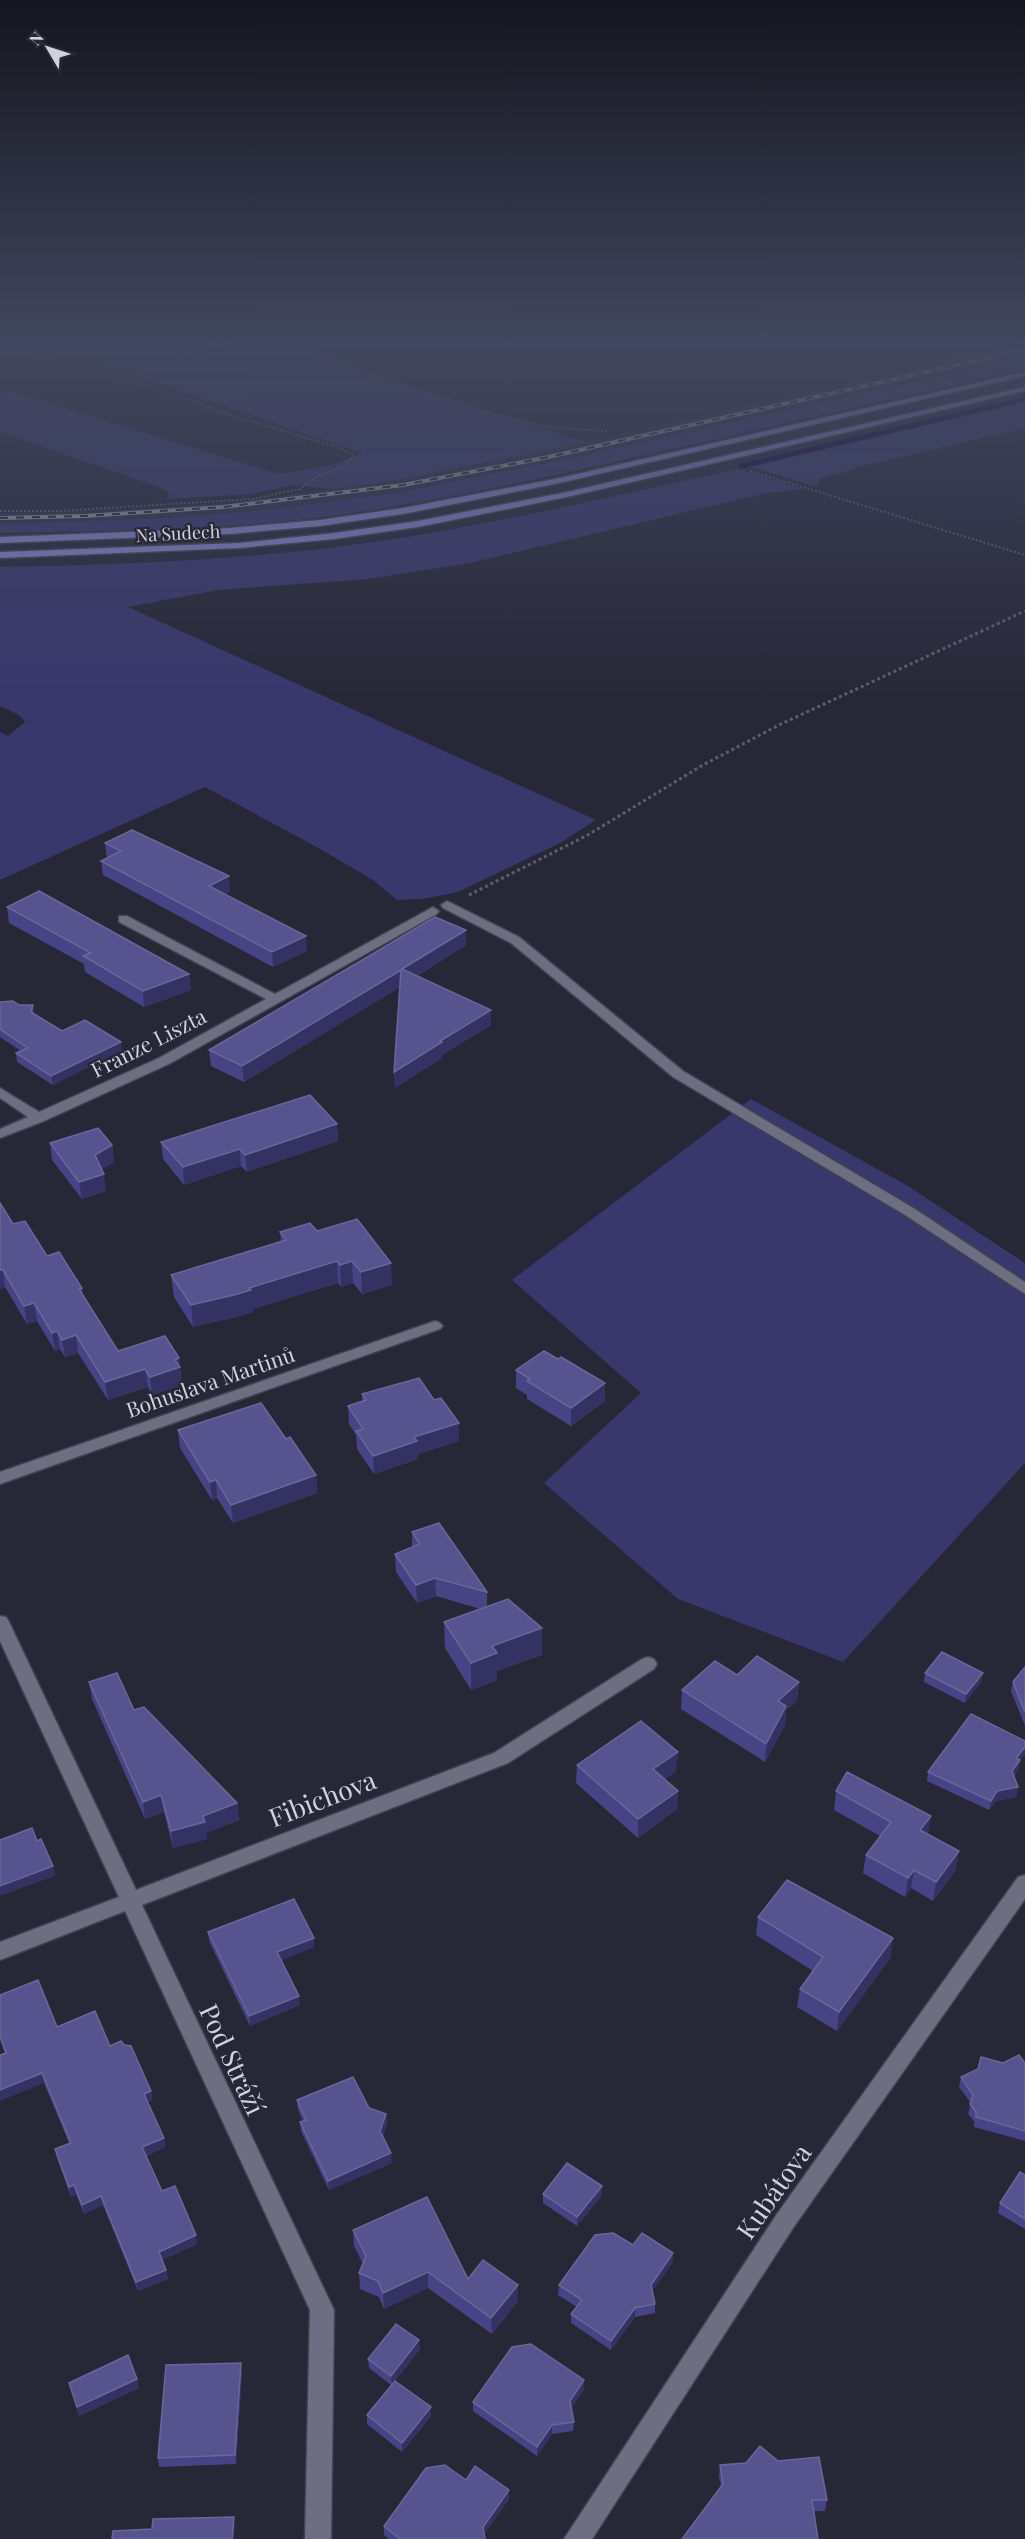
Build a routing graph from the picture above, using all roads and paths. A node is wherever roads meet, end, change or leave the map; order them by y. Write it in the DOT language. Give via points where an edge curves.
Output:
graph roads {
  1 [pos="352,458"];
  2 [pos="655,458"];
  3 [pos="723,458"];
  4 [pos="743,469"];
  5 [pos="0,511"];
  6 [pos="0,540"];
  7 [pos="0,555"];
  8 [pos="1025,555"];
  9 [pos="1025,611"];
  10 [pos="447,905"];
  11 [pos="433,911"];
  12 [pos="123,919"];
  13 [pos="274,998"];
  14 [pos="0,1092"];
  15 [pos="39,1118"];
  16 [pos="0,1134"];
  17 [pos="1025,1289"];
  18 [pos="435,1326"];
  19 [pos="0,1478"];
  20 [pos="0,1622"];
  21 [pos="648,1664"];
  22 [pos="1025,1882"];
  23 [pos="129,1901"];
  24 [pos="0,1951"];
  25 [pos="318,2539"];
  26 [pos="577,2539"];
  1 -- 5 [label="path" via="300,489 253,499"];
  2 -- 6 [label="main road, Na Sudech" via="410,510 321,523 123,538"];
  3 -- 7 [label="main road, Na Sudech" via="427,523 335,536 223,547"];
  4 -- 8 [label="path"];
  9 -- 10 [label="path" via="780,724 541,860"];
  10 -- 17 [label="street" via="515,940 678,1074 910,1212"];
  11 -- 13 [label="street, Franze Liszta"];
  12 -- 13 [label="street"];
  13 -- 15 [label="street, Franze Liszta" via="164,1061"];
  14 -- 15 [label="street"];
  15 -- 16 [label="street, Franze Liszta"];
  18 -- 19 [label="street, Bohuslava Martinů"];
  20 -- 23 [label="street, Pod Stráží"];
  21 -- 23 [label="street, Fibichova" via="501,1758"];
  22 -- 26 [label="street, Kubátova" via="785,2221"];
  23 -- 24 [label="street, Fibichova"];
  23 -- 25 [label="street, Pod Stráží" via="322,2310"];
}
